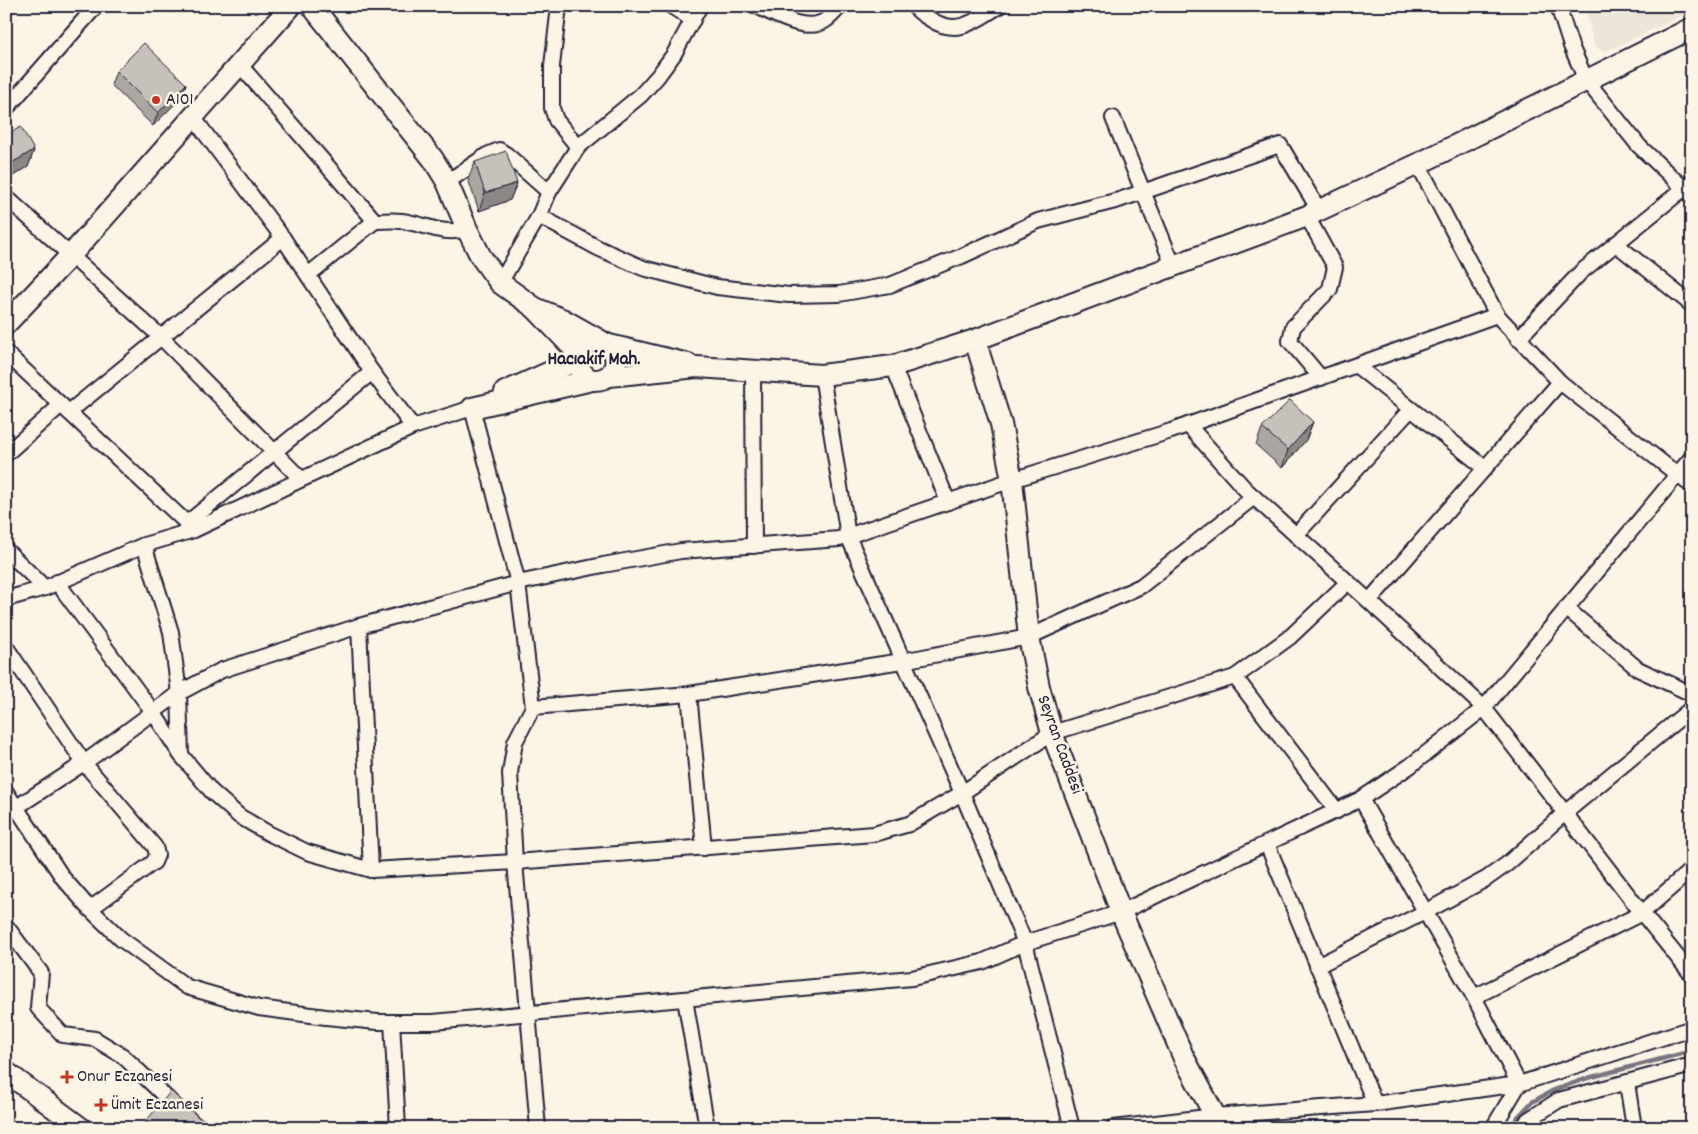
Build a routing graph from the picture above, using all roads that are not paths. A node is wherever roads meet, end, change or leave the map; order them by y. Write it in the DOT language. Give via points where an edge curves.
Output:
graph roads {
  1 [pos="96,6"];
  2 [pos="290,6"];
  3 [pos="312,6"];
  4 [pos="559,6"];
  5 [pos="670,6"];
  6 [pos="700,6"];
  7 [pos="756,6"];
  8 [pos="840,6"];
  9 [pos="914,6"];
  10 [pos="999,6"];
  11 [pos="1558,6"];
  12 [pos="693,20"];
  13 [pos="1692,28"];
  14 [pos="240,65"];
  15 [pos="1586,80"];
  16 [pos="6,109"];
  17 [pos="193,117"];
  18 [pos="1113,118"];
  19 [pos="578,148"];
  20 [pos="1418,164"];
  21 [pos="447,182"];
  22 [pos="1689,189"];
  23 [pos="549,192"];
  24 [pos="1143,192"];
  25 [pos="6,197"];
  26 [pos="1313,213"];
  27 [pos="539,216"];
  28 [pos="375,221"];
  29 [pos="467,229"];
  30 [pos="283,238"];
  31 [pos="1616,244"];
  32 [pos="70,256"];
  33 [pos="1173,265"];
  34 [pos="308,275"];
  35 [pos="500,283"];
  36 [pos="1692,305"];
  37 [pos="535,308"];
  38 [pos="1497,315"];
  39 [pos="6,324"];
  40 [pos="161,337"];
  41 [pos="1518,339"];
  42 [pos="975,340"];
  43 [pos="605,343"];
  44 [pos="6,353"];
  45 [pos="577,356"];
  46 [pos="892,366"];
  47 [pos="1357,366"];
  48 [pos="697,367"];
  49 [pos="754,370"];
  50 [pos="372,372"];
  51 [pos="822,374"];
  52 [pos="601,378"];
  53 [pos="1321,378"];
  54 [pos="1560,382"];
  55 [pos="65,408"];
  56 [pos="472,408"];
  57 [pos="1411,409"];
  58 [pos="1188,425"];
  59 [pos="413,427"];
  60 [pos="275,452"];
  61 [pos="6,454"];
  62 [pos="1692,457"];
  63 [pos="1485,468"];
  64 [pos="1677,474"];
  65 [pos="301,479"];
  66 [pos="1012,480"];
  67 [pos="1692,486"];
  68 [pos="1254,497"];
  69 [pos="948,502"];
  70 [pos="190,527"];
  71 [pos="1296,535"];
  72 [pos="848,536"];
  73 [pos="144,545"];
  74 [pos="754,546"];
  75 [pos="6,550"];
  76 [pos="1348,582"];
  77 [pos="518,583"];
  78 [pos="51,585"];
  79 [pos="6,598"];
  80 [pos="1370,601"];
  81 [pos="1566,608"];
  82 [pos="359,626"];
  83 [pos="1029,637"];
  84 [pos="6,646"];
  85 [pos="902,661"];
  86 [pos="1235,677"];
  87 [pos="179,693"];
  88 [pos="689,694"];
  89 [pos="1692,694"];
  90 [pos="532,707"];
  91 [pos="1484,708"];
  92 [pos="1692,708"];
  93 [pos="153,712"];
  94 [pos="1052,733"];
  95 [pos="181,756"];
  96 [pos="84,763"];
  97 [pos="6,792"];
  98 [pos="962,793"];
  99 [pos="1361,799"];
  100 [pos="11,811"];
  101 [pos="1337,811"];
  102 [pos="1566,812"];
  103 [pos="1267,844"];
  104 [pos="704,848"];
  105 [pos="515,862"];
  106 [pos="1692,869"];
  107 [pos="371,870"];
  108 [pos="90,909"];
  109 [pos="1121,912"];
  110 [pos="1425,912"];
  111 [pos="1642,913"];
  112 [pos="6,926"];
  113 [pos="1025,943"];
  114 [pos="1317,966"];
  115 [pos="1692,975"];
  116 [pos="1474,997"];
  117 [pos="686,999"];
  118 [pos="527,1013"];
  119 [pos="392,1022"];
  120 [pos="1692,1028"];
  121 [pos="1692,1065"];
  122 [pos="6,1072"];
  123 [pos="1627,1083"];
  124 [pos="1519,1084"];
  125 [pos="1375,1104"];
  126 [pos="1217,1122"];
  127 [pos="81,1128"];
  128 [pos="198,1128"];
  129 [pos="398,1128"];
  130 [pos="538,1128"];
  131 [pos="707,1128"];
  132 [pos="1072,1128"];
  133 [pos="1113,1128"];
  134 [pos="1492,1128"];
  135 [pos="1523,1128"];
  136 [pos="1634,1128"];
  1 -- 16 [label="street"];
  2 -- 14 [label="street"];
  3 -- 21 [label="street" via="433,159"];
  4 -- 19 [label="street" via="552,66 552,108 556,120"];
  5 -- 12 [label="street"];
  6 -- 12 [label="street"];
  7 -- 8 [label="street" via="797,24 813,25 825,21"];
  9 -- 10 [label="street" via="937,24 952,27 966,26"];
  11 -- 15 [label="street"];
  12 -- 19 [label="street" via="674,54 641,95"];
  13 -- 15 [label="street"];
  14 -- 17 [label="street"];
  14 -- 28 [label="street"];
  15 -- 20 [label="street"];
  15 -- 22 [label="street" via="1639,146"];
  17 -- 30 [label="street"];
  17 -- 32 [label="street"];
  18 -- 24 [label="street"];
  19 -- 23 [label="street"];
  20 -- 26 [label="street"];
  20 -- 38 [label="street"];
  21 -- 23 [label="street" via="499,150"];
  21 -- 29 [label="street"];
  22 -- 31 [label="street"];
  23 -- 27 [label="street"];
  24 -- 26 [label="street" via="1280,145"];
  24 -- 27 [label="street" via="1038,221 890,285 839,294 788,295 718,287 653,270 598,248"];
  24 -- 33 [label="street"];
  25 -- 32 [label="street"];
  26 -- 33 [label="street"];
  26 -- 53 [label="street" via="1335,267 1330,289 1293,327 1290,341"];
  27 -- 35 [label="street"];
  28 -- 29 [label="street" via="402,221 455,232"];
  28 -- 34 [label="street"];
  29 -- 35 [label="street" via="481,257"];
  30 -- 34 [label="street"];
  30 -- 40 [label="street"];
  31 -- 36 [label="street"];
  31 -- 41 [label="street" via="1581,272"];
  32 -- 39 [label="street"];
  32 -- 40 [label="street"];
  33 -- 42 [label="street"];
  34 -- 50 [label="street"];
  35 -- 37 [label="street"];
  37 -- 43 [label="street"];
  37 -- 45 [label="street"];
  38 -- 41 [label="street"];
  38 -- 47 [label="street"];
  40 -- 55 [label="street"];
  40 -- 60 [label="street"];
  41 -- 54 [label="street"];
  42 -- 46 [label="street"];
  42 -- 66 [label="street, Seyran Caddesi" via="1001,424"];
  43 -- 45 [label="street" via="587,343"];
  43 -- 48 [label="street"];
  43 -- 52 [label="street" via="616,355 616,360 613,371"];
  44 -- 55 [label="street"];
  45 -- 52 [label="street" via="578,367 586,377"];
  45 -- 56 [label="street"];
  46 -- 51 [label="street"];
  46 -- 69 [label="street"];
  47 -- 53 [label="street"];
  47 -- 57 [label="street"];
  48 -- 49 [label="street"];
  48 -- 52 [label="street"];
  49 -- 51 [label="street"];
  49 -- 74 [label="street"];
  50 -- 59 [label="street"];
  50 -- 60 [label="street"];
  51 -- 72 [label="street"];
  52 -- 56 [label="street"];
  53 -- 58 [label="street"];
  54 -- 63 [label="street"];
  54 -- 64 [label="street"];
  55 -- 61 [label="street"];
  55 -- 70 [label="street"];
  56 -- 59 [label="street"];
  56 -- 77 [label="street"];
  57 -- 63 [label="street"];
  57 -- 71 [label="street"];
  58 -- 66 [label="street"];
  58 -- 68 [label="street"];
  59 -- 65 [label="street"];
  60 -- 65 [label="street"];
  60 -- 70 [label="street"];
  62 -- 64 [label="street"];
  63 -- 80 [label="street"];
  64 -- 67 [label="street"];
  64 -- 81 [label="street"];
  65 -- 70 [label="street"];
  66 -- 69 [label="street"];
  66 -- 83 [label="street, Seyran Caddesi"];
  68 -- 71 [label="street"];
  68 -- 83 [label="street" via="1141,586"];
  69 -- 72 [label="street"];
  70 -- 73 [label="street"];
  71 -- 76 [label="street"];
  72 -- 74 [label="street"];
  72 -- 85 [label="street"];
  73 -- 78 [label="street"];
  73 -- 87 [label="street" via="171,632"];
  74 -- 77 [label="street" via="681,551"];
  75 -- 78 [label="street"];
  76 -- 80 [label="street"];
  76 -- 86 [label="street" via="1290,637"];
  77 -- 82 [label="street"];
  77 -- 90 [label="street"];
  78 -- 79 [label="street"];
  78 -- 93 [label="street"];
  80 -- 91 [label="street"];
  81 -- 89 [label="street" via="1638,669"];
  81 -- 91 [label="street"];
  82 -- 87 [label="street" via="222,670"];
  82 -- 107 [label="street"];
  83 -- 85 [label="street"];
  83 -- 94 [label="street, Seyran Caddesi"];
  84 -- 96 [label="street"];
  85 -- 88 [label="street"];
  85 -- 98 [label="street"];
  86 -- 94 [label="street"];
  86 -- 101 [label="street"];
  87 -- 93 [label="street"];
  87 -- 95 [label="street"];
  88 -- 90 [label="street"];
  88 -- 104 [label="street"];
  90 -- 105 [label="street" via="516,742 510,773"];
  91 -- 99 [label="street" via="1410,766"];
  91 -- 102 [label="street"];
  92 -- 102 [label="street"];
  93 -- 95 [label="street"];
  93 -- 96 [label="street"];
  94 -- 98 [label="street"];
  94 -- 109 [label="street, Seyran Caddesi"];
  95 -- 107 [label="street" via="212,792 239,816 307,852"];
  96 -- 100 [label="street"];
  96 -- 108 [label="street" via="158,855 154,862"];
  97 -- 100 [label="street"];
  98 -- 104 [label="street" via="909,824 874,834"];
  98 -- 113 [label="street"];
  99 -- 101 [label="street"];
  99 -- 110 [label="street"];
  100 -- 108 [label="street"];
  101 -- 103 [label="street"];
  102 -- 110 [label="street" via="1486,879"];
  102 -- 111 [label="street"];
  103 -- 109 [label="street"];
  103 -- 114 [label="street"];
  104 -- 105 [label="street"];
  105 -- 107 [label="street"];
  105 -- 118 [label="street"];
  106 -- 111 [label="street"];
  108 -- 119 [label="street" via="121,940 188,987 259,1008"];
  109 -- 113 [label="street"];
  109 -- 126 [label="street, Seyran Caddesi" via="1183,1056"];
  110 -- 114 [label="street"];
  110 -- 116 [label="street"];
  111 -- 115 [label="street"];
  111 -- 116 [label="street"];
  112 -- 128 [label="street" via="41,973 38,1008 63,1035 94,1038 123,1056"];
  113 -- 117 [label="street" via="982,962 912,978"];
  113 -- 132 [label="street"];
  114 -- 125 [label="street"];
  116 -- 124 [label="street"];
  117 -- 118 [label="street"];
  117 -- 131 [label="street"];
  118 -- 119 [label="street" via="433,1022"];
  118 -- 130 [label="street"];
  119 -- 129 [label="street"];
  120 -- 124 [label="street"];
  121 -- 123 [label="street"];
  122 -- 127 [label="street"];
  123 -- 135 [label="street" via="1559,1100 1528,1120"];
  123 -- 136 [label="street"];
  124 -- 125 [label="street"];
  124 -- 134 [label="street"];
  125 -- 126 [label="street"];
  126 -- 133 [label="street"];
}
